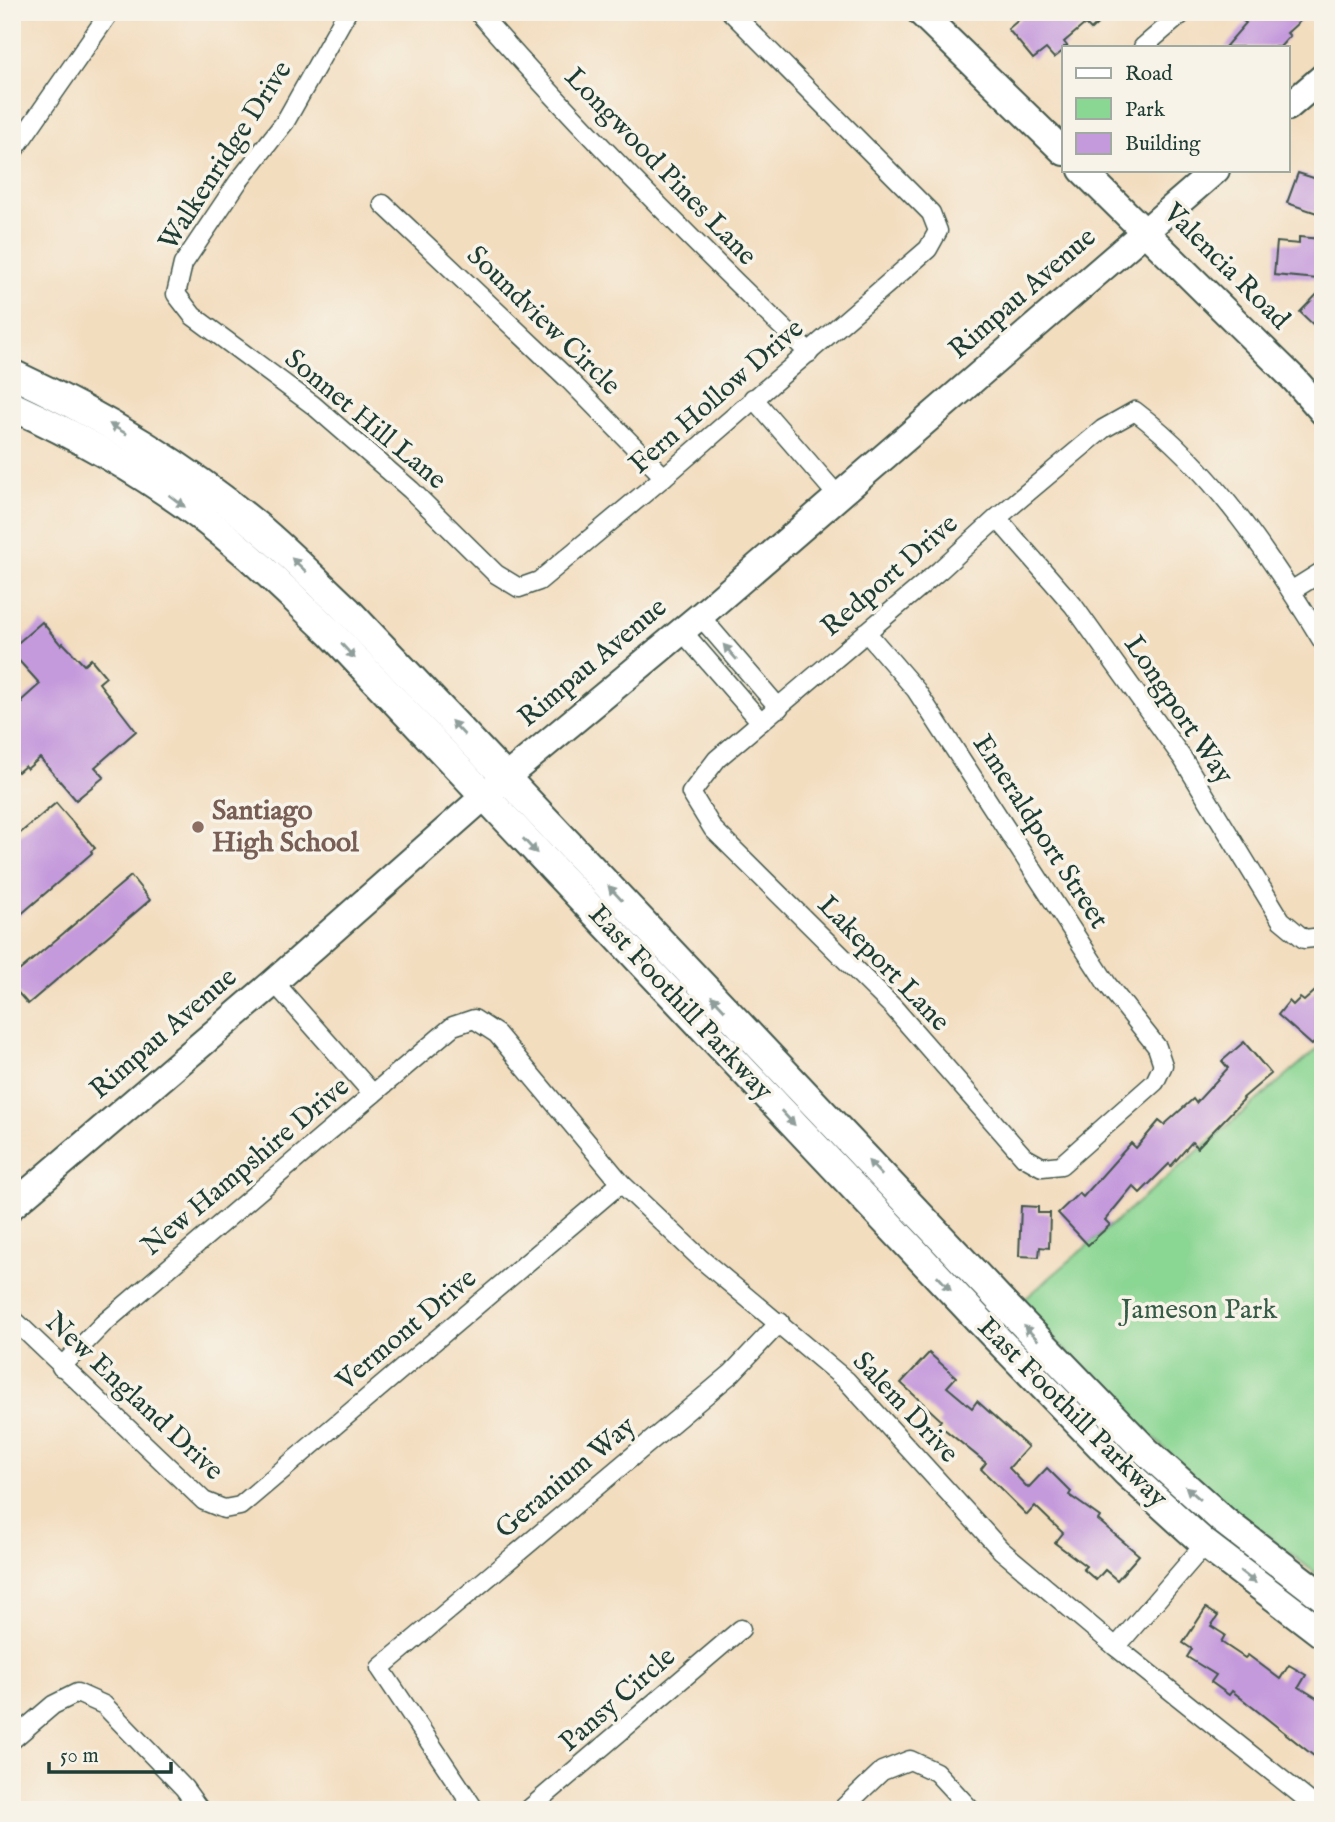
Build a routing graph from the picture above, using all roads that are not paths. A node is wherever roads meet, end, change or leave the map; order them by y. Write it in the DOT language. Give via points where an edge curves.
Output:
graph roads {
  1 [pos="110,12"];
  2 [pos="347,12"];
  3 [pos="478,12"];
  4 [pos="731,12"];
  5 [pos="920,12"];
  6 [pos="1184,12"];
  7 [pos="1144,46"];
  8 [pos="1323,77"];
  9 [pos="1290,105"];
  10 [pos="1062,150"];
  11 [pos="12,153"];
  12 [pos="1084,172"];
  13 [pos="1214,172"];
  14 [pos="383,204"];
  15 [pos="1146,230"];
  16 [pos="176,295"];
  17 [pos="810,353"];
  18 [pos="12,374"];
  19 [pos="753,398"];
  20 [pos="12,406"];
  21 [pos="1323,412"];
  22 [pos="664,477"];
  23 [pos="837,495"];
  24 [pos="997,518"];
  25 [pos="1323,571"];
  26 [pos="519,588"];
  27 [pos="1291,591"];
  28 [pos="691,623"];
  29 [pos="866,632"];
  30 [pos="1323,642"];
  31 [pos="779,708"];
  32 [pos="761,722"];
  33 [pos="505,778"];
  34 [pos="691,793"];
  35 [pos="484,796"];
  36 [pos="1323,937"];
  37 [pos="274,982"];
  38 [pos="474,1019"];
  39 [pos="373,1094"];
  40 [pos="1042,1167"];
  41 [pos="621,1183"];
  42 [pos="12,1206"];
  43 [pos="12,1318"];
  44 [pos="780,1322"];
  45 [pos="61,1367"];
  46 [pos="224,1509"];
  47 [pos="1205,1544"];
  48 [pos="1323,1597"];
  49 [pos="741,1629"];
  50 [pos="1323,1634"];
  51 [pos="1116,1647"];
  52 [pos="12,1740"];
  53 [pos="1312,1807"];
  54 [pos="200,1810"];
  55 [pos="475,1810"];
  56 [pos="528,1810"];
  57 [pos="841,1810"];
  58 [pos="971,1810"];
  1 -- 11 [label="street"];
  2 -- 16 [label="street, Walkenridge Drive" via="285,122 183,264"];
  3 -- 17 [label="street, Longwood Pines Lane" via="533,75"];
  4 -- 17 [label="street, Fern Hollow Drive" via="931,213 938,231 928,249"];
  5 -- 10 [label="main road"];
  6 -- 7 [label="street"];
  8 -- 9 [label="main road"];
  12 -- 15 [label="main road, Valencia Road"];
  13 -- 15 [label="main road, Rimpau Avenue"];
  14 -- 22 [label="street, Soundview Circle"];
  15 -- 21 [label="main road, Valencia Road"];
  15 -- 23 [label="main road, Rimpau Avenue"];
  16 -- 26 [label="street, Sonnet Hill Lane" via="193,316 313,405 411,490 496,574"];
  17 -- 19 [label="street, Fern Hollow Drive"];
  33 -- 18 [label="main road, East Foothill Parkway, one-way" via="348,611 258,527 176,465"];
  19 -- 22 [label="street, Fern Hollow Drive"];
  19 -- 23 [label="street"];
  20 -- 35 [label="main road, East Foothill Parkway, one-way" via="103,452 242,550 330,632"];
  22 -- 26 [label="street, Fern Hollow Drive" via="539,581"];
  23 -- 28 [label="main road, Rimpau Avenue"];
  24 -- 27 [label="street, Redport Drive" via="1103,429 1135,411 1162,431 1235,510"];
  24 -- 29 [label="street, Redport Drive"];
  24 -- 36 [label="street, Longport Way" via="1073,605 1183,759 1280,920 1304,939"];
  25 -- 27 [label="street"];
  27 -- 30 [label="street"];
  31 -- 28 [label="street, one-way"];
  28 -- 32 [label="street"];
  28 -- 33 [label="main road, Rimpau Avenue"];
  29 -- 31 [label="street, Redport Drive"];
  29 -- 40 [label="street, Emeraldport Street" via="916,690 1107,984 1157,1047 1163,1065 1155,1082 1061,1164"];
  31 -- 32 [label="street, Redport Drive"];
  32 -- 34 [label="street, Redport Drive" via="717,760"];
  33 -- 35 [label="main road, Rimpau Avenue"];
  48 -- 33 [label="main road, East Foothill Parkway, one-way" via="1224,1521 1147,1452"];
  34 -- 40 [label="street, Lakeport Lane" via="713,829 893,1007 1024,1157"];
  35 -- 37 [label="main road, Rimpau Avenue"];
  35 -- 47 [label="main road, East Foothill Parkway, one-way" via="1118,1463"];
  37 -- 39 [label="street"];
  37 -- 42 [label="main road, Rimpau Avenue"];
  38 -- 39 [label="street, New Hampshire Drive" via="453,1026"];
  38 -- 41 [label="street, Salem Drive" via="497,1034"];
  39 -- 45 [label="street, New Hampshire Drive" via="103,1324"];
  41 -- 44 [label="street, Salem Drive" via="701,1259"];
  41 -- 46 [label="street, Vermont Drive" via="240,1506"];
  43 -- 45 [label="street, New England Drive"];
  44 -- 51 [label="street, Salem Drive" via="847,1381 1001,1550"];
  44 -- 55 [label="street, Geranium Way" via="732,1373 380,1668"];
  45 -- 46 [label="street, New England Drive" via="204,1501"];
  47 -- 50 [label="main road, East Foothill Parkway, one-way"];
  47 -- 51 [label="street"];
  49 -- 56 [label="street, Pansy Circle"];
  51 -- 53 [label="street, Salem Drive"];
  52 -- 54 [label="street" via="53,1705 77,1693 104,1704"];
  57 -- 58 [label="street" via="882,1771 910,1760 936,1772"];
}
